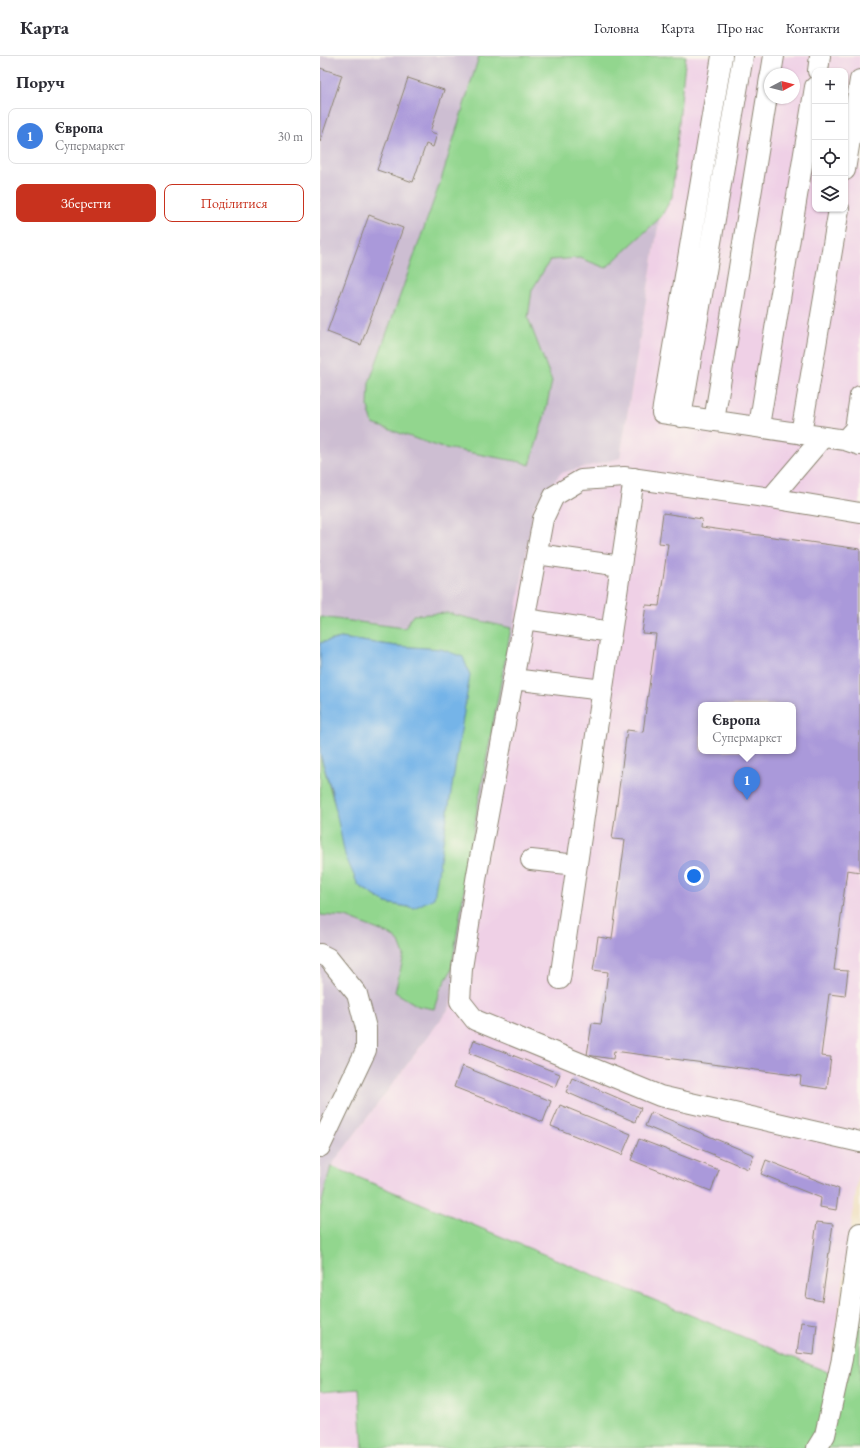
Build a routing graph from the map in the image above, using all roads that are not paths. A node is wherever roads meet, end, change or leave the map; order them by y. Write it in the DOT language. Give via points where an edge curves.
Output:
graph roads {
  1 [pos="722,56"];
  2 [pos="743,56"];
  3 [pos="774,56"];
  4 [pos="820,56"];
  5 [pos="772,68"];
  6 [pos="818,68"];
  7 [pos="860,80"];
  8 [pos="766,104"];
  9 [pos="812,104"];
  10 [pos="848,152"];
  11 [pos="838,212"];
  12 [pos="860,396"];
  13 [pos="681,416"];
  14 [pos="714,421"];
  15 [pos="759,426"];
  16 [pos="801,434"];
  17 [pos="855,435"];
  18 [pos="823,437"];
  19 [pos="634,478"];
  20 [pos="772,498"];
  21 [pos="860,513"];
  22 [pos="537,554"];
  23 [pos="621,566"];
  24 [pos="525,619"];
  25 [pos="611,632"];
  26 [pos="513,679"];
  27 [pos="603,690"];
  28 [pos="531,860"];
  29 [pos="577,865"];
  30 [pos="320,954"];
  31 [pos="560,979"];
  32 [pos="860,1142"];
  33 [pos="320,1147"];
  34 [pos="860,1233"];
  35 [pos="817,1448"];
  1 -- 13 [label="street" via="662,414"];
  2 -- 13 [label="street"];
  3 -- 5 [label="street"];
  4 -- 6 [label="street"];
  7 -- 10 [label="street"];
  8 -- 14 [label="street"];
  9 -- 15 [label="street"];
  11 -- 16 [label="street"];
  12 -- 17 [label="street"];
  13 -- 14 [label="street"];
  14 -- 15 [label="street"];
  15 -- 16 [label="street"];
  16 -- 18 [label="street"];
  17 -- 18 [label="street"];
  18 -- 20 [label="street"];
  19 -- 20 [label="street"];
  19 -- 22 [label="street" via="581,480 554,496 543,519"];
  19 -- 23 [label="street"];
  20 -- 21 [label="street"];
  22 -- 23 [label="street"];
  22 -- 24 [label="street"];
  23 -- 25 [label="street"];
  24 -- 25 [label="street"];
  24 -- 26 [label="street"];
  25 -- 27 [label="street"];
  26 -- 27 [label="street"];
  26 -- 32 [label="street" via="477,874 462,968 460,1001 475,1020 660,1096"];
  27 -- 29 [label="street"];
  28 -- 29 [label="street"];
  29 -- 31 [label="street"];
  30 -- 33 [label="street" via="328,958 357,994 366,1028 366,1050"];
  34 -- 35 [label="street" via="842,1359 825,1435"];
}
